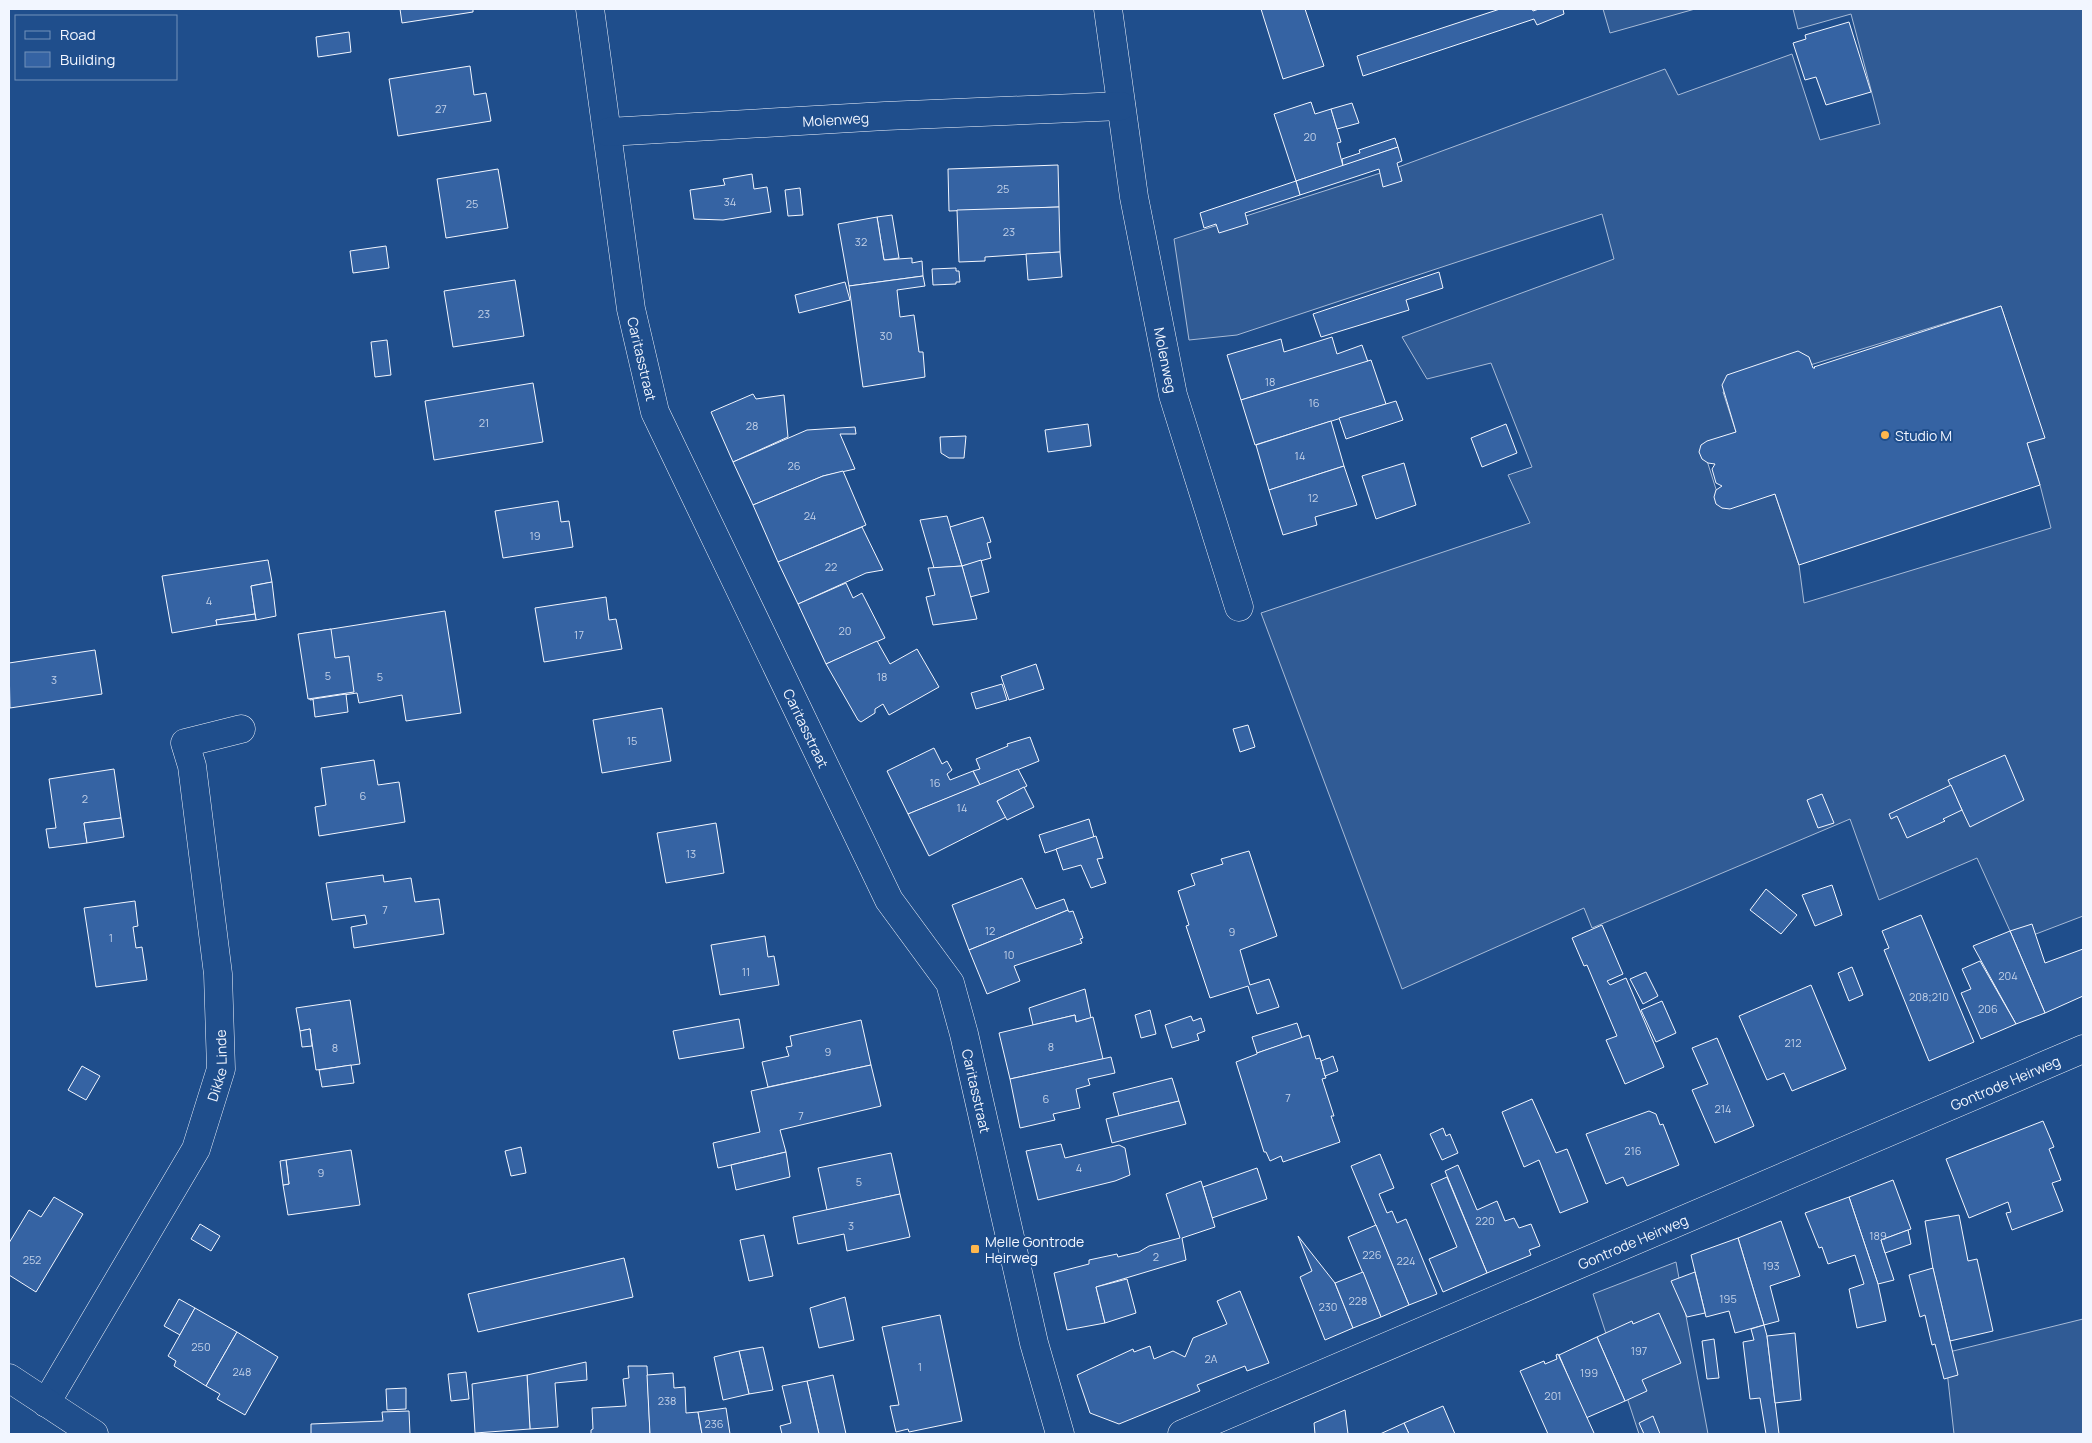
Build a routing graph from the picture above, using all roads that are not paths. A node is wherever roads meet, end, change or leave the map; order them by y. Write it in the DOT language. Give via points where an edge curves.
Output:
graph roads {
  1 [pos="590,9"];
  2 [pos="1108,9"];
  3 [pos="1121,106"];
  4 [pos="608,132"];
  5 [pos="1239,607"];
  6 [pos="241,728"];
  7 [pos="2083,1049"];
  8 [pos="9,1378"];
  9 [pos="46,1403"];
  10 [pos="94,1434"];
  11 [pos="1060,1434"];
  12 [pos="1182,1434"];
  1 -- 4 [label="street, Caritasstraat"];
  2 -- 3 [label="street, Molenweg"];
  3 -- 4 [label="street, Molenweg"];
  3 -- 5 [label="street, Molenweg" via="1134,197 1172,395"];
  4 -- 11 [label="street, Caritasstraat" via="631,309 655,412 889,900 950,983 1034,1343"];
  6 -- 9 [label="street, Dikke Linde" via="185,743 192,766 218,974 221,1069 196,1149"];
  7 -- 12 [label="street, Gontrode Heirweg"];
  8 -- 9 [label="street"];
  9 -- 10 [label="street"];
}
